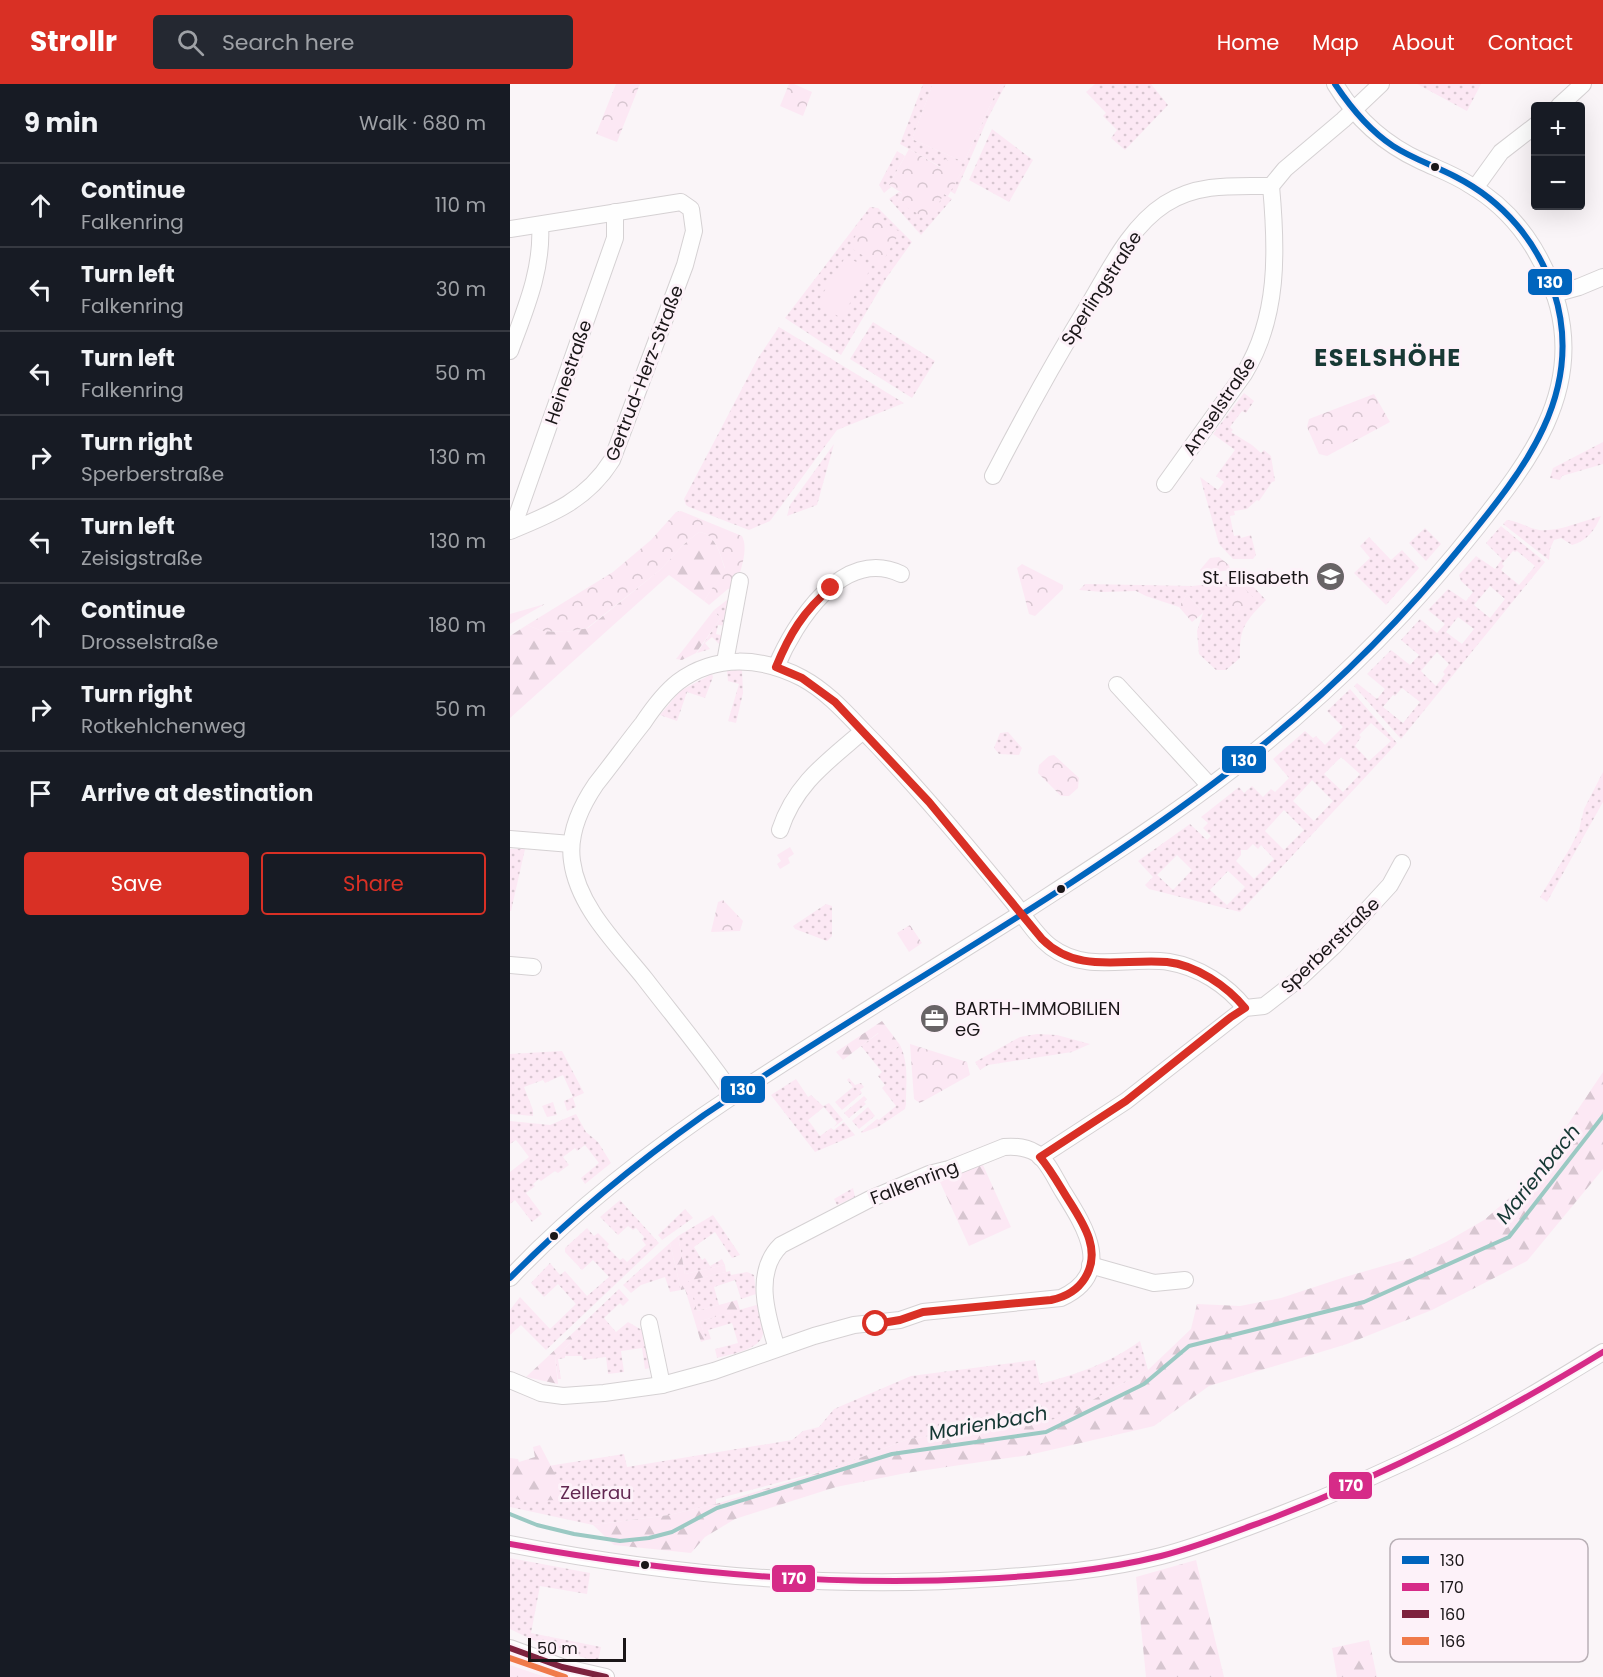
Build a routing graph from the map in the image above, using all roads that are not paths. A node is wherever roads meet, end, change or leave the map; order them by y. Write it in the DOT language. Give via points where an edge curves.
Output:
graph roads {
  1 [pos="1335,84"];
  2 [pos="1381,84"];
  3 [pos="1582,84"];
  4 [pos="1563,102"];
  5 [pos="1353,111"];
  6 [pos="1531,129"];
  7 [pos="1271,186"];
  8 [pos="1475,188"];
  9 [pos="615,212"];
  10 [pos="540,225"];
  11 [pos="510,229"];
  12 [pos="1603,277"];
  13 [pos="1554,294"];
  14 [pos="510,351"];
  15 [pos="993,476"];
  16 [pos="1165,484"];
  17 [pos="511,531"];
  18 [pos="901,574"];
  19 [pos="740,581"];
  20 [pos="725,662"];
  21 [pos="776,667"];
  22 [pos="1117,685"];
  23 [pos="863,731"];
  24 [pos="1210,786"];
  25 [pos="780,830"];
  26 [pos="510,839"];
  27 [pos="571,844"];
  28 [pos="1402,863"];
  29 [pos="1021,913"];
  30 [pos="510,965"];
  31 [pos="533,967"];
  32 [pos="1245,1008"];
  33 [pos="734,1096"];
  34 [pos="1040,1157"];
  35 [pos="1090,1265"];
  36 [pos="510,1278"];
  37 [pos="1185,1280"];
  38 [pos="649,1323"];
  39 [pos="777,1349"];
  40 [pos="1603,1352"];
  41 [pos="510,1380"];
  42 [pos="662,1385"];
  43 [pos="510,1544"];
  44 [pos="510,1648"];
  45 [pos="606,1677"];
  1 -- 5 [label="street"];
  2 -- 5 [label="street"];
  3 -- 4 [label="street"];
  5 -- 7 [label="street" via="1285,169"];
  5 -- 8 [label="street" via="1387,142"];
  6 -- 8 [label="street" via="1501,152"];
  7 -- 15 [label="street, Sperlingstraße" via="1203,188 1172,200 1144,221 1068,337"];
  7 -- 16 [label="street, Amselstraße" via="1274,263 1263,337 1244,374"];
  8 -- 13 [label="street" via="1494,201 1529,239"];
  9 -- 10 [label="street"];
  9 -- 17 [label="street, Heinestraße" via="615,238"];
  9 -- 17 [label="street, Gertrud-Herz-Straße" via="681,202 691,209 694,231 685,265 612,460 602,477 584,494 552,513"];
  10 -- 11 [label="street"];
  10 -- 14 [label="street" via="534,285"];
  12 -- 13 [label="street"];
  13 -- 24 [label="street" via="1562,337 1559,384 1548,423 1520,470 1456,553 1363,655"];
  18 -- 21 [label="street" via="882,568 863,570 831,588 804,614"];
  19 -- 20 [label="street"];
  20 -- 21 [label="street" via="746,661"];
  20 -- 27 [label="street" via="704,667 669,690 587,797"];
  21 -- 23 [label="street" via="819,689"];
  22 -- 24 [label="street"];
  23 -- 25 [label="street" via="800,788"];
  23 -- 29 [label="street" via="929,802"];
  24 -- 29 [label="street"];
  26 -- 27 [label="street"];
  27 -- 33 [label="street" via="578,885 595,916"];
  28 -- 32 [label="street, Sperberstraße" via="1390,885 1319,960 1271,1002"];
  29 -- 32 [label="street" via="1048,945 1065,956 1100,964 1177,964 1226,987"];
  29 -- 33 [label="street"];
  30 -- 31 [label="street"];
  32 -- 34 [label="street, Sperberstraße" via="1126,1101"];
  33 -- 36 [label="street" via="600,1195"];
  34 -- 35 [label="street" via="1087,1230"];
  34 -- 39 [label="street, Falkenring" via="1012,1146 997,1149 854,1206 781,1245 769,1260 765,1275"];
  35 -- 37 [label="street" via="1147,1282"];
  35 -- 39 [label="street" via="1081,1284 1061,1298 923,1312 900,1320 844,1328"];
  38 -- 42 [label="street"];
  39 -- 42 [label="street"];
  40 -- 43 [label="street" via="1454,1438 1310,1504 1199,1545 1107,1567 927,1583 855,1582 670,1569"];
  41 -- 42 [label="street" via="541,1393 563,1396"];
  44 -- 45 [label="street" via="562,1667"];
}
